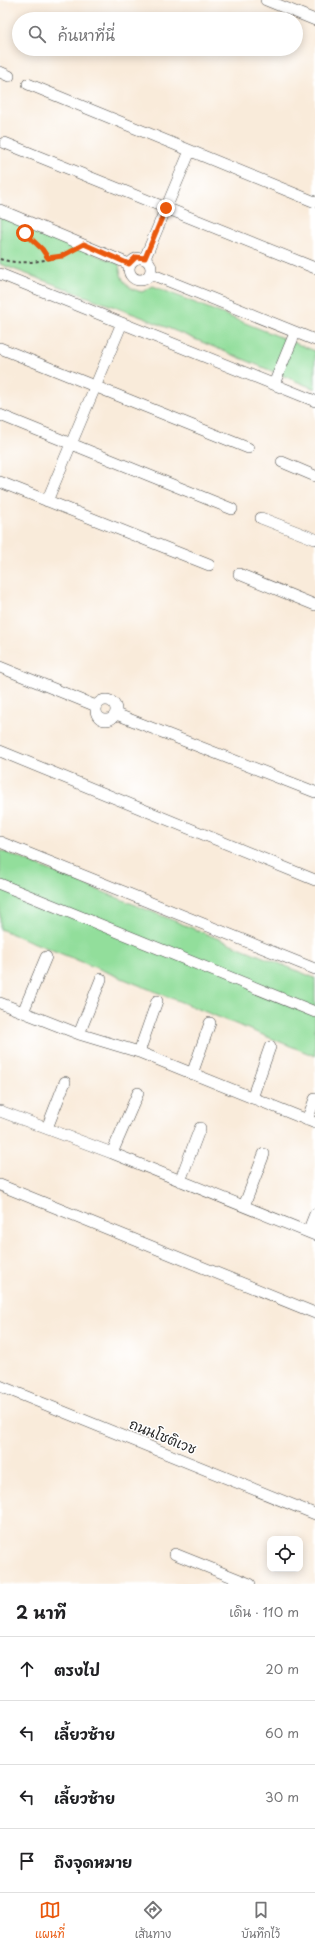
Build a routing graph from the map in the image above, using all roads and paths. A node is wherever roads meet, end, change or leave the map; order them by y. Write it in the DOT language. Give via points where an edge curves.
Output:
graph roads {
  1 [pos="266,0"];
  2 [pos="295,12"];
  3 [pos="303,15"];
  4 [pos="315,20"];
  5 [pos="28,84"];
  6 [pos="5,143"];
  7 [pos="190,151"];
  8 [pos="315,202"];
  9 [pos="166,208"];
  10 [pos="0,210"];
  11 [pos="20,229"];
  12 [pos="84,244"];
  13 [pos="48,258"];
  14 [pos="145,258"];
  15 [pos="0,259"];
  16 [pos="129,264"];
  17 [pos="315,268"];
  18 [pos="0,274"];
  19 [pos="151,274"];
  20 [pos="122,323"];
  21 [pos="295,332"];
  22 [pos="315,340"];
  23 [pos="0,348"];
  24 [pos="274,384"];
  25 [pos="95,387"];
  26 [pos="315,401"];
  27 [pos="0,415"];
  28 [pos="71,443"];
  29 [pos="248,448"];
  30 [pos="282,462"];
  31 [pos="315,476"];
  32 [pos="0,482"];
  33 [pos="46,501"];
  34 [pos="232,509"];
  35 [pos="260,518"];
  36 [pos="315,539"];
  37 [pos="209,565"];
  38 [pos="239,574"];
  39 [pos="315,605"];
  40 [pos="0,667"];
  41 [pos="0,751"];
  42 [pos="315,792"];
  43 [pos="0,842"];
  44 [pos="315,880"];
  45 [pos="0,884"];
  46 [pos="46,957"];
  47 [pos="315,969"];
  48 [pos="101,979"];
  49 [pos="157,1002"];
  50 [pos="0,1003"];
  51 [pos="23,1012"];
  52 [pos="315,1012"];
  53 [pos="210,1023"];
  54 [pos="79,1034"];
  55 [pos="270,1047"];
  56 [pos="139,1052"];
  57 [pos="192,1074"];
  58 [pos="65,1082"];
  59 [pos="138,1093"];
  60 [pos="252,1098"];
  61 [pos="315,1099"];
  62 [pos="0,1110"];
  63 [pos="311,1121"];
  64 [pos="47,1128"];
  65 [pos="200,1128"];
  66 [pos="112,1153"];
  67 [pos="264,1154"];
  68 [pos="180,1181"];
  69 [pos="0,1185"];
  70 [pos="244,1206"];
  71 [pos="315,1214"];
  72 [pos="312,1233"];
  73 [pos="315,1313"];
  74 [pos="0,1386"];
  75 [pos="315,1514"];
  76 [pos="176,1554"];
  77 [pos="250,1584"];
  1 -- 2 [label="street"];
  3 -- 4 [label="street"];
  5 -- 7 [label="street"];
  6 -- 9 [label="street"];
  7 -- 8 [label="street"];
  7 -- 9 [label="street"];
  9 -- 14 [label="street"];
  9 -- 17 [label="street"];
  10 -- 12 [label="street"];
  11 -- 13 [label="path"];
  12 -- 13 [label="path" via="62,256"];
  12 -- 16 [label="street"];
  13 -- 15 [label="path" via="28,262"];
  14 -- 16 [label="street" via="136,257"];
  14 -- 19 [label="street" via="151,264"];
  16 -- 19 [label="street" via="129,273 135,279 144,280"];
  18 -- 20 [label="street"];
  19 -- 21 [label="street"];
  20 -- 24 [label="street"];
  20 -- 25 [label="street"];
  21 -- 22 [label="street"];
  21 -- 24 [label="street"];
  23 -- 25 [label="street"];
  24 -- 26 [label="street"];
  25 -- 28 [label="street"];
  25 -- 29 [label="street"];
  27 -- 28 [label="street"];
  28 -- 33 [label="street"];
  28 -- 34 [label="street"];
  30 -- 31 [label="street"];
  32 -- 33 [label="street"];
  33 -- 37 [label="street"];
  35 -- 36 [label="street"];
  38 -- 39 [label="street"];
  40 -- 42 [label="street" via="96,706 102,700 110,700 116,706 116,714"];
  41 -- 44 [label="street"];
  43 -- 47 [label="street"];
  45 -- 52 [label="street"];
  46 -- 51 [label="street"];
  48 -- 54 [label="street"];
  49 -- 56 [label="street"];
  50 -- 51 [label="street"];
  51 -- 54 [label="street"];
  53 -- 57 [label="street"];
  54 -- 56 [label="street"];
  55 -- 60 [label="street"];
  56 -- 57 [label="street"];
  57 -- 60 [label="street"];
  58 -- 64 [label="street"];
  59 -- 66 [label="street"];
  60 -- 63 [label="street"];
  61 -- 63 [label="street"];
  62 -- 64 [label="street"];
  64 -- 66 [label="street"];
  65 -- 68 [label="street"];
  66 -- 68 [label="street"];
  67 -- 70 [label="street"];
  68 -- 70 [label="street"];
  69 -- 73 [label="street"];
  70 -- 72 [label="street"];
  71 -- 72 [label="street"];
  74 -- 75 [label="street, ถนนโชติเวช"];
  76 -- 77 [label="street"];
}
